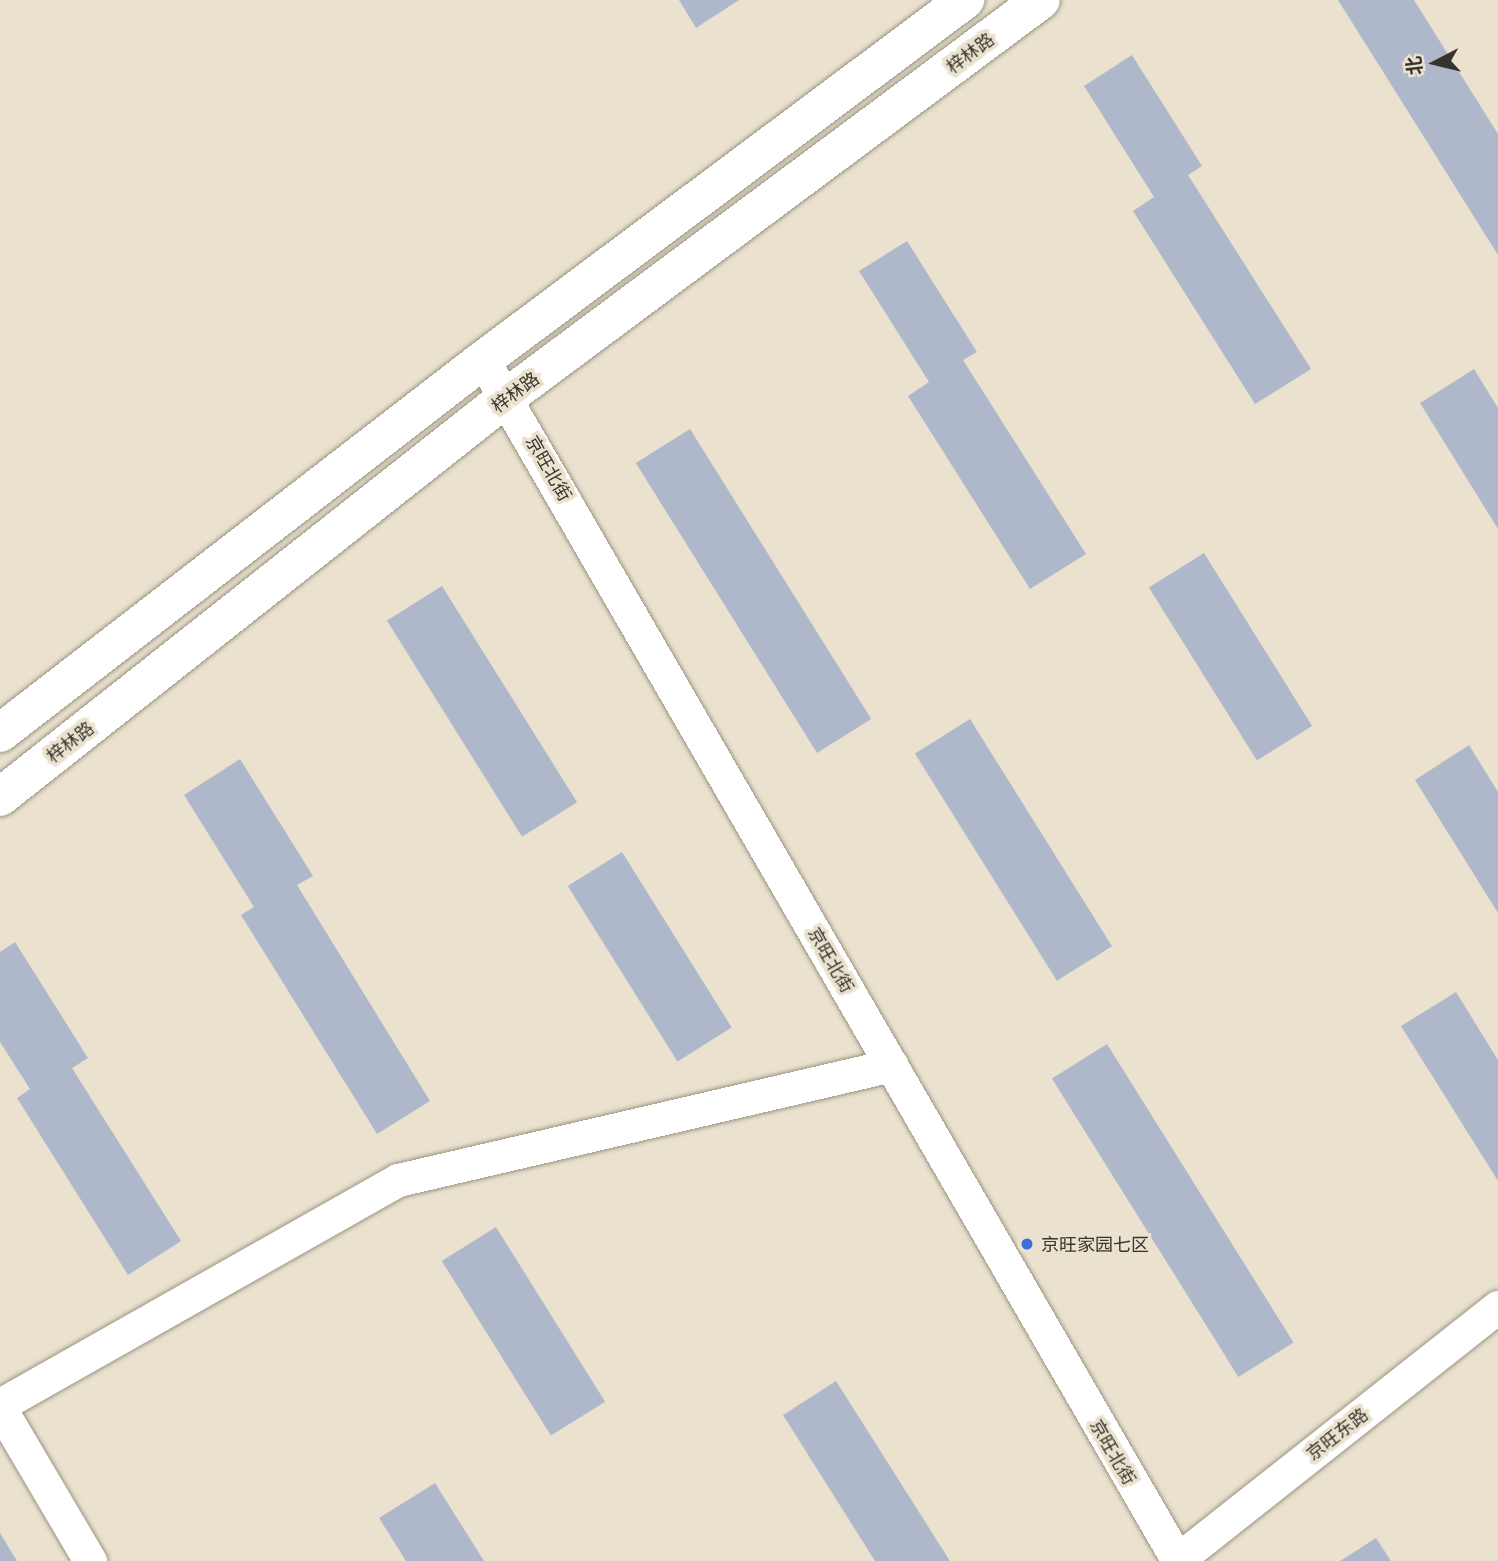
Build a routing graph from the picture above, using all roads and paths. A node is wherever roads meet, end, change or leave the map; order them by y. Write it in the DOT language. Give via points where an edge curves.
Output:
graph roads {
  1 [pos="965,0"];
  2 [pos="1041,0"];
  3 [pos="482,360"];
  4 [pos="507,397"];
  5 [pos="0,733"];
  6 [pos="0,797"];
  7 [pos="892,1065"];
  8 [pos="1498,1307"];
  9 [pos="0,1406"];
  10 [pos="90,1561"];
  11 [pos="1177,1561"];
  1 -- 3 [label="main road"];
  2 -- 4 [label="main road, 梓林路"];
  3 -- 4 [label="street, 京旺北街"];
  3 -- 5 [label="main road"];
  4 -- 6 [label="main road, 梓林路"];
  4 -- 7 [label="street, 京旺北街"];
  7 -- 9 [label="street" via="398,1180"];
  7 -- 11 [label="street, 京旺北街"];
  8 -- 11 [label="street, 京旺东路"];
  9 -- 10 [label="street"];
}
